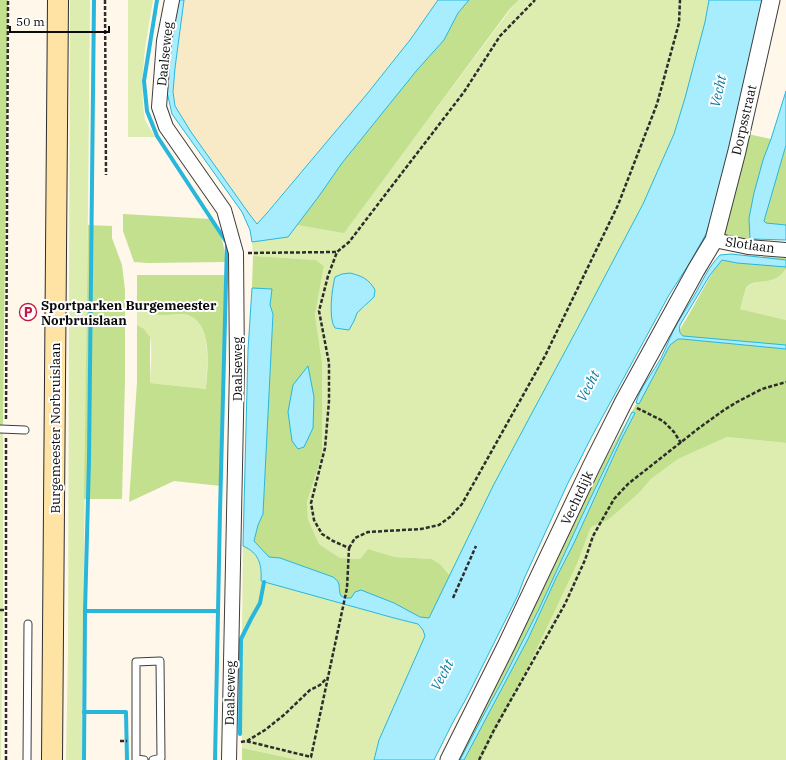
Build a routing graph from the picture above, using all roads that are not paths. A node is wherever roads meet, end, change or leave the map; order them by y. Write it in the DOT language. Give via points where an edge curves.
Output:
graph roads {
  1 [pos="58,0"];
  2 [pos="172,0"];
  3 [pos="771,0"];
  4 [pos="714,240"];
  5 [pos="786,250"];
  6 [pos="3,429"];
  7 [pos="25,430"];
  8 [pos="28,624"];
  9 [pos="27,760"];
  10 [pos="52,760"];
  11 [pos="144,760"];
  12 [pos="153,760"];
  13 [pos="229,760"];
  14 [pos="449,760"];
  1 -- 10 [label="main road, Burgemeester Norbruislaan"];
  2 -- 13 [label="street, Daalseweg" via="164,41 160,107 166,127 224,210 236,253 237,376"];
  3 -- 4 [label="street, Dorpsstraat"];
  4 -- 5 [label="street, Slotlaan" via="748,247"];
  4 -- 14 [label="street, Vechtdijk" via="624,401"];
  6 -- 7 [label="lane"];
  8 -- 9 [label="lane"];
  11 -- 12 [label="lane" via="136,759 136,662 160,661 161,758"];
}
